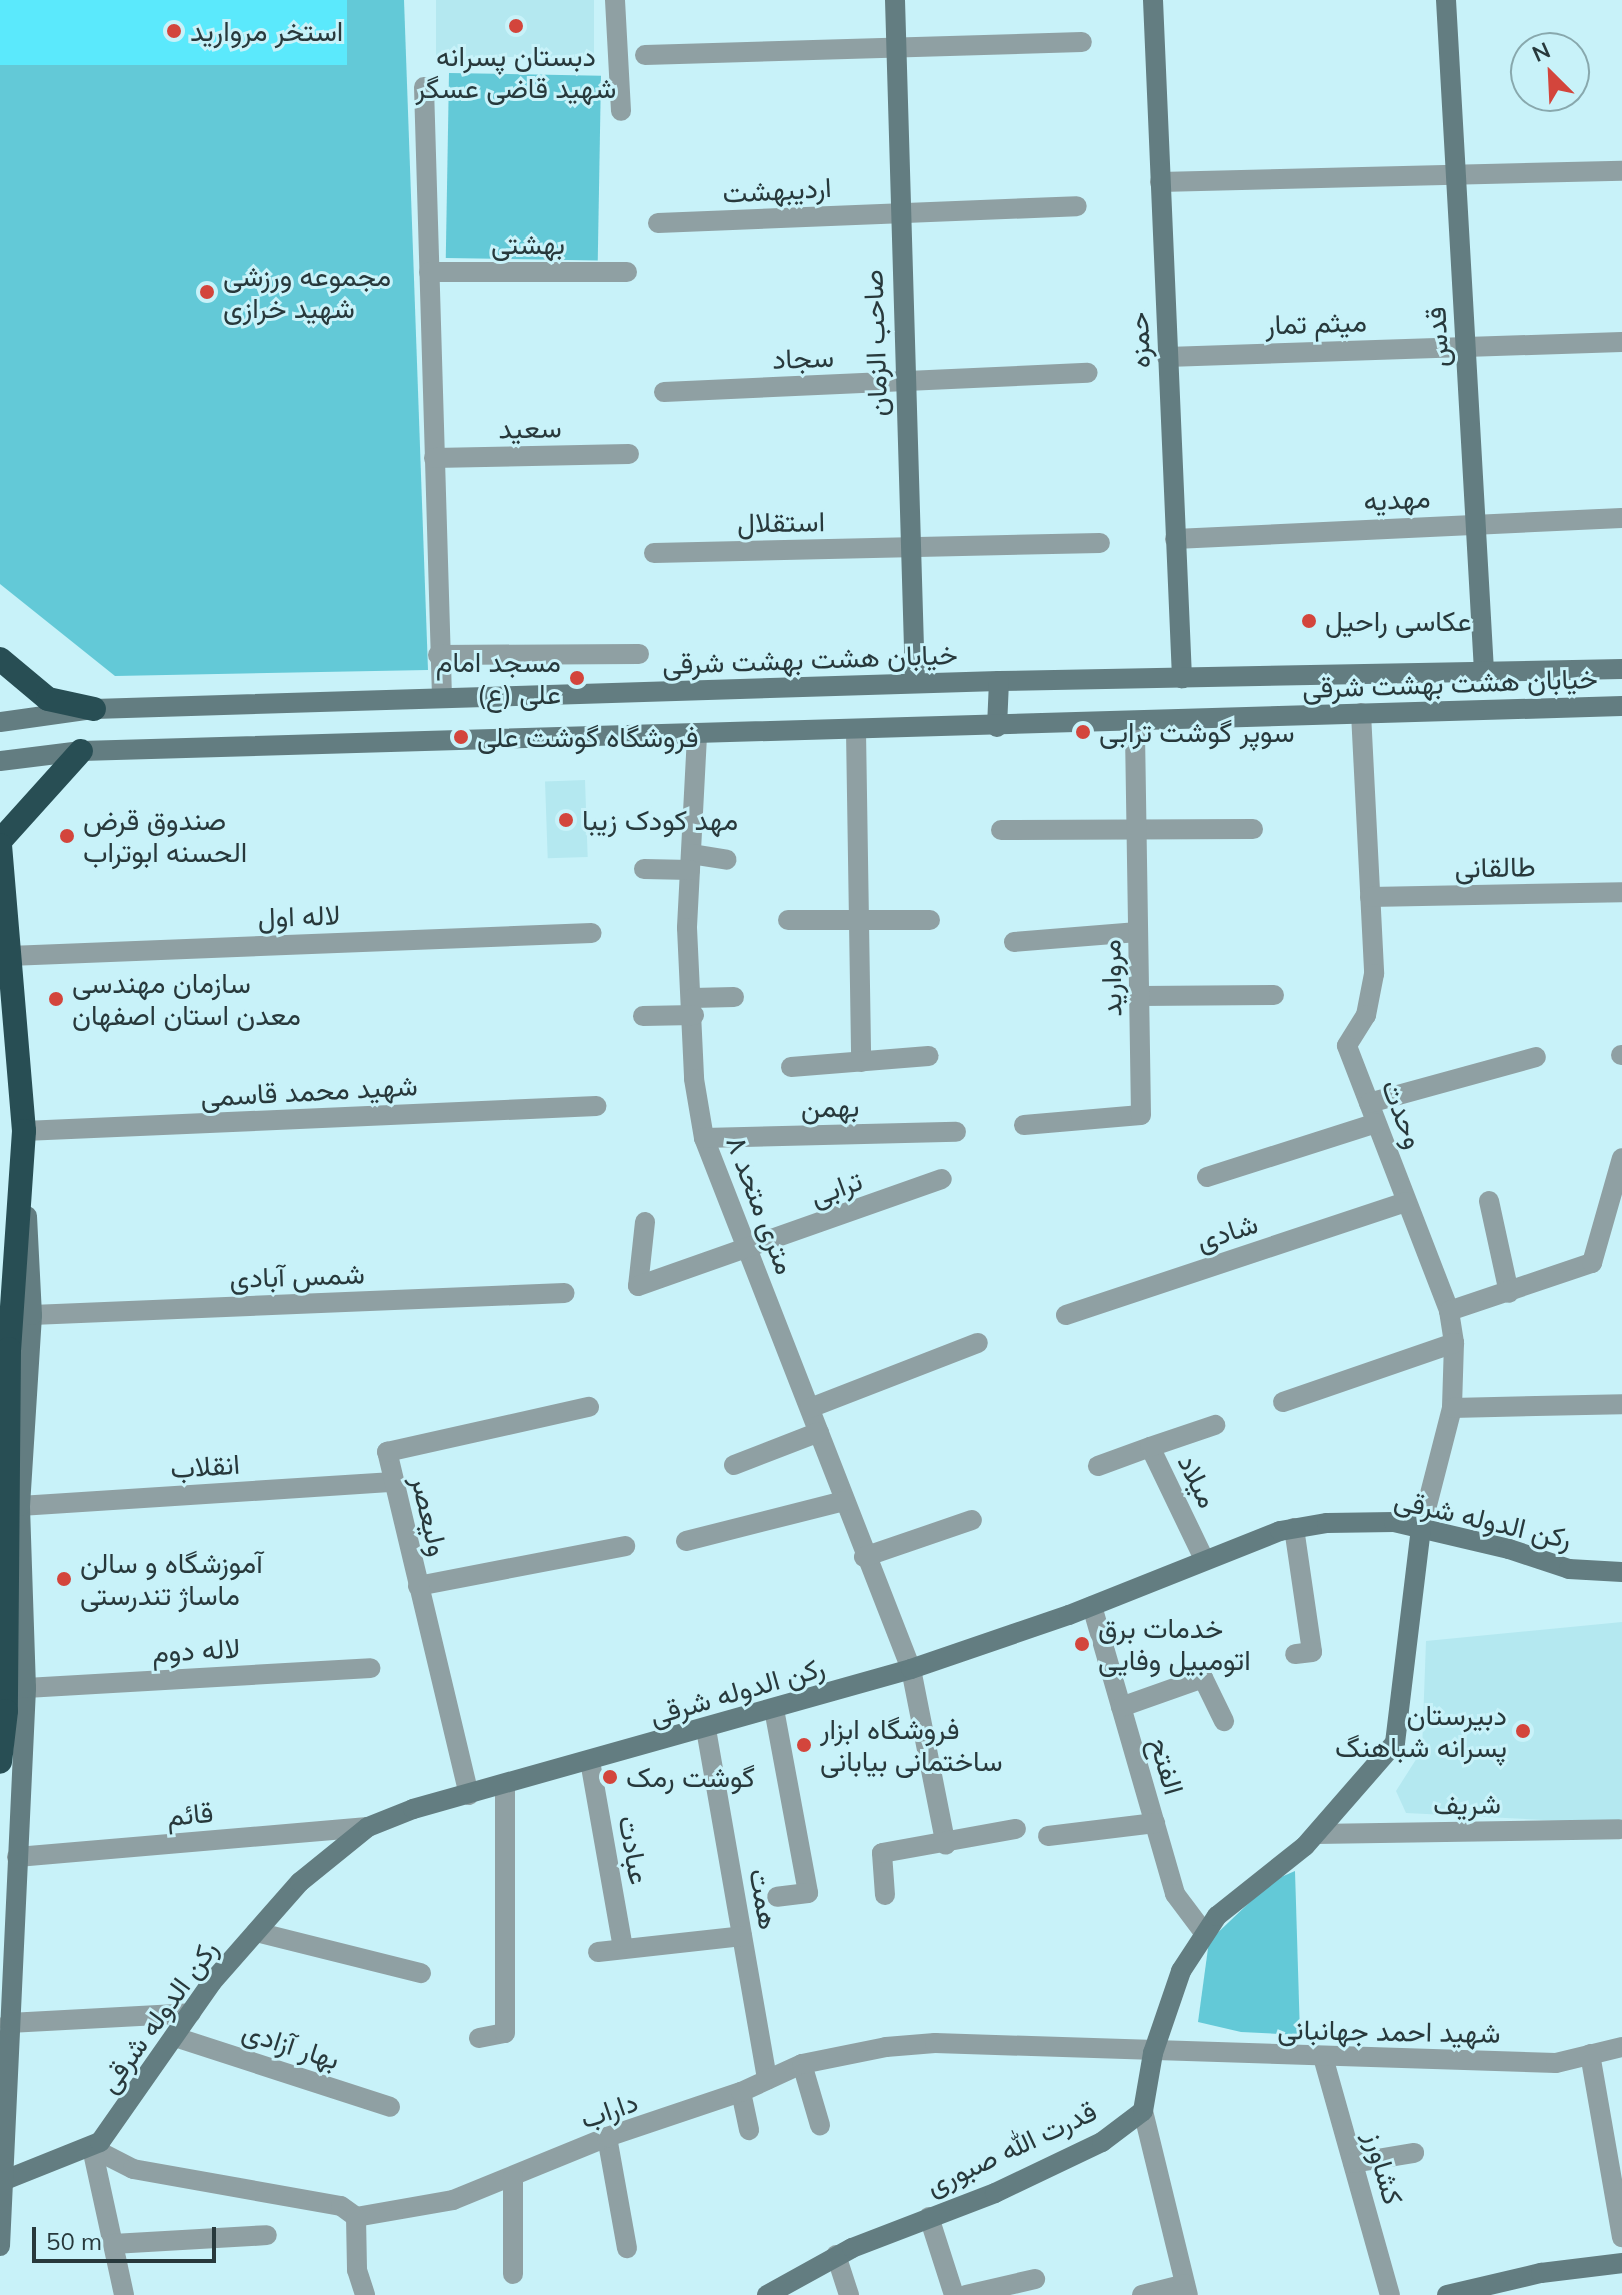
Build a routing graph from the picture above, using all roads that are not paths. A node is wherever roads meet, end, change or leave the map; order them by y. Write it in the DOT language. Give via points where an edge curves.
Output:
graph roads {
  1 [pos="615,0"];
  2 [pos="895,0"];
  3 [pos="1153,0"];
  4 [pos="1446,0"];
  5 [pos="1082,42"];
  6 [pos="896,45"];
  7 [pos="645,55"];
  8 [pos="424,87"];
  9 [pos="621,111"];
  10 [pos="1622,171"];
  11 [pos="1456,174"];
  12 [pos="1160,182"];
  13 [pos="1077,206"];
  14 [pos="899,212"];
  15 [pos="658,223"];
  16 [pos="429,272"];
  17 [pos="627,272"];
  18 [pos="1622,342"];
  19 [pos="1466,345"];
  20 [pos="1167,357"];
  21 [pos="1088,373"];
  22 [pos="904,382"];
  23 [pos="664,392"];
  24 [pos="629,454"];
  25 [pos="434,458"];
  26 [pos="1622,518"];
  27 [pos="1476,523"];
  28 [pos="1175,539"];
  29 [pos="1100,543"];
  30 [pos="910,548"];
  31 [pos="654,553"];
  32 [pos="639,654"];
  33 [pos="438,655"];
  34 [pos="0,659"];
  35 [pos="1622,669"];
  36 [pos="1484,672"];
  37 [pos="1182,678"];
  38 [pos="999,681"];
  39 [pos="915,683"];
  40 [pos="442,698"];
  41 [pos="1622,706"];
  42 [pos="94,709"];
  43 [pos="1361,713"];
  44 [pos="0,722"];
  45 [pos="1135,723"];
  46 [pos="997,727"];
  47 [pos="856,731"];
  48 [pos="697,736"];
  49 [pos="81,751"];
  50 [pos="0,761"];
  51 [pos="1137,828"];
  52 [pos="1253,829"];
  53 [pos="1001,830"];
  54 [pos="0,843"];
  55 [pos="727,860"];
  56 [pos="690,862"];
  57 [pos="644,869"];
  58 [pos="1,878"];
  59 [pos="1622,892"];
  60 [pos="1370,897"];
  61 [pos="788,920"];
  62 [pos="930,920"];
  63 [pos="859,922"];
  64 [pos="1138,932"];
  65 [pos="592,933"];
  66 [pos="1014,942"];
  67 [pos="9,956"];
  68 [pos="1274,995"];
  69 [pos="1140,996"];
  70 [pos="734,997"];
  71 [pos="694,1006"];
  72 [pos="643,1016"];
  73 [pos="929,1056"];
  74 [pos="1536,1057"];
  75 [pos="861,1062"];
  76 [pos="791,1067"];
  77 [pos="1369,1103"];
  78 [pos="596,1106"];
  79 [pos="1376,1123"];
  80 [pos="1024,1125"];
  81 [pos="24,1131"];
  82 [pos="956,1132"];
  83 [pos="704,1138"];
  84 [pos="1622,1158"];
  85 [pos="1207,1177"];
  86 [pos="942,1179"];
  87 [pos="1489,1201"];
  88 [pos="1406,1202"];
  89 [pos="645,1222"];
  90 [pos="1612,1226"];
  91 [pos="748,1250"];
  92 [pos="565,1293"];
  93 [pos="1509,1293"];
  94 [pos="1449,1311"];
  95 [pos="32,1315"];
  96 [pos="1066,1315"];
  97 [pos="978,1343"];
  98 [pos="1454,1343"];
  99 [pos="1283,1402"];
  100 [pos="1622,1404"];
  101 [pos="589,1407"];
  102 [pos="810,1408"];
  103 [pos="1452,1408"];
  104 [pos="1215,1425"];
  105 [pos="819,1432"];
  106 [pos="1150,1447"];
  107 [pos="734,1465"];
  108 [pos="1098,1466"];
  109 [pos="393,1482"];
  110 [pos="844,1501"];
  111 [pos="20,1506"];
  112 [pos="972,1520"];
  113 [pos="1294,1528"];
  114 [pos="1421,1529"];
  115 [pos="686,1541"];
  116 [pos="625,1546"];
  117 [pos="864,1557"];
  118 [pos="1204,1559"];
  119 [pos="1622,1572"];
  120 [pos="418,1586"];
  121 [pos="1092,1606"];
  122 [pos="1295,1654"];
  123 [pos="370,1668"];
  124 [pos="911,1669"];
  125 [pos="26,1688"];
  126 [pos="1121,1707"];
  127 [pos="774,1709"];
  128 [pos="1224,1721"];
  129 [pos="706,1729"];
  130 [pos="590,1761"];
  131 [pos="0,1762"];
  132 [pos="505,1784"];
  133 [pos="469,1795"];
  134 [pos="1155,1823"];
  135 [pos="368,1827"];
  136 [pos="1016,1829"];
  137 [pos="1619,1829"];
  138 [pos="1316,1834"];
  139 [pos="1048,1836"];
  140 [pos="946,1845"];
  141 [pos="17,1857"];
  142 [pos="885,1895"];
  143 [pos="777,1897"];
  144 [pos="256,1932"];
  145 [pos="1205,1934"];
  146 [pos="742,1936"];
  147 [pos="623,1949"];
  148 [pos="598,1952"];
  149 [pos="421,1973"];
  150 [pos="191,2013"];
  151 [pos="9,2023"];
  152 [pos="175,2037"];
  153 [pos="479,2038"];
  154 [pos="1622,2047"];
  155 [pos="1153,2053"];
  156 [pos="1590,2054"];
  157 [pos="1323,2057"];
  158 [pos="802,2064"];
  159 [pos="767,2080"];
  160 [pos="741,2092"];
  161 [pos="390,2107"];
  162 [pos="1143,2111"];
  163 [pos="820,2125"];
  164 [pos="749,2130"];
  165 [pos="607,2137"];
  166 [pos="1614,2144"];
  167 [pos="92,2148"];
  168 [pos="1414,2153"];
  169 [pos="1353,2163"];
  170 [pos="513,2177"];
  171 [pos="3,2181"];
  172 [pos="356,2217"];
  173 [pos="929,2217"];
  174 [pos="267,2235"];
  175 [pos="1622,2237"];
  176 [pos="113,2244"];
  177 [pos="0,2246"];
  178 [pos="627,2248"];
  179 [pos="836,2255"];
  180 [pos="1622,2263"];
  181 [pos="513,2274"];
  182 [pos="1035,2279"];
  183 [pos="1186,2289"];
  184 [pos="124,2295"];
  185 [pos="365,2295"];
  186 [pos="767,2295"];
  187 [pos="849,2295"];
  188 [pos="954,2295"];
  189 [pos="966,2295"];
  190 [pos="1142,2295"];
  191 [pos="1390,2295"];
  192 [pos="1447,2295"];
  1 -- 9 [label="street"];
  2 -- 6 [label="main road, صاحب الزمان"];
  3 -- 12 [label="main road, حمزه"];
  4 -- 11 [label="main road, قدس"];
  5 -- 6 [label="street"];
  6 -- 7 [label="street"];
  6 -- 14 [label="main road, صاحب الزمان"];
  8 -- 16 [label="street"];
  10 -- 11 [label="street"];
  11 -- 12 [label="street"];
  11 -- 19 [label="main road, قدس"];
  12 -- 20 [label="main road, حمزه"];
  13 -- 14 [label="street, اردیبهشت"];
  14 -- 15 [label="street, اردیبهشت"];
  14 -- 22 [label="main road, صاحب الزمان"];
  16 -- 17 [label="street, بهشتی"];
  16 -- 25 [label="street"];
  18 -- 19 [label="street, میثم تمار"];
  19 -- 20 [label="street, میثم تمار"];
  19 -- 27 [label="main road, قدس"];
  20 -- 28 [label="main road, حمزه"];
  21 -- 22 [label="street, سجاد"];
  22 -- 23 [label="street, سجاد"];
  22 -- 30 [label="main road, صاحب الزمان"];
  24 -- 25 [label="street, سعید"];
  25 -- 33 [label="street"];
  26 -- 27 [label="street, مهدیه"];
  27 -- 28 [label="street, مهدیه"];
  27 -- 36 [label="main road, قدس"];
  28 -- 37 [label="main road, حمزه"];
  29 -- 30 [label="street, استقلال"];
  30 -- 31 [label="street, استقلال"];
  30 -- 39 [label="main road, صاحب الزمان"];
  32 -- 33 [label="street"];
  33 -- 40 [label="street"];
  34 -- 42 [label="highway" via="48,699"];
  35 -- 36 [label="main road, خیابان هشت بهشت شرقی"];
  36 -- 37 [label="main road, خیابان هشت بهشت شرقی"];
  37 -- 38 [label="main road, خیابان هشت بهشت شرقی"];
  38 -- 39 [label="main road, خیابان هشت بهشت شرقی"];
  38 -- 46 [label="main road"];
  39 -- 40 [label="main road, خیابان هشت بهشت شرقی"];
  40 -- 42 [label="main road, خیابان هشت بهشت شرقی"];
  41 -- 43 [label="main road, خیابان هشت بهشت شرقی"];
  42 -- 44 [label="main road, خیابان هشت بهشت شرقی"];
  43 -- 45 [label="main road, خیابان هشت بهشت شرقی"];
  43 -- 60 [label="street, وحدت"];
  45 -- 46 [label="main road, خیابان هشت بهشت شرقی"];
  45 -- 51 [label="street, مروارید"];
  46 -- 47 [label="main road, خیابان هشت بهشت شرقی"];
  47 -- 48 [label="main road, خیابان هشت بهشت شرقی"];
  47 -- 63 [label="street"];
  48 -- 49 [label="main road, خیابان هشت بهشت شرقی"];
  48 -- 56 [label="street, ۸ متری متحد"];
  49 -- 50 [label="main road, خیابان هشت بهشت شرقی"];
  49 -- 54 [label="highway"];
  51 -- 52 [label="street"];
  51 -- 53 [label="street"];
  51 -- 64 [label="street, مروارید"];
  54 -- 58 [label="highway"];
  55 -- 56 [label="street"];
  56 -- 57 [label="street"];
  56 -- 71 [label="street, ۸ متری متحد" via="687,928"];
  58 -- 67 [label="highway"];
  59 -- 60 [label="street, طالقانی"];
  60 -- 77 [label="street, وحدت" via="1374,974 1366,1015 1347,1046"];
  61 -- 63 [label="street"];
  62 -- 63 [label="street"];
  63 -- 75 [label="street"];
  64 -- 66 [label="street"];
  64 -- 69 [label="street, مروارید"];
  65 -- 67 [label="street, لاله اول"];
  67 -- 81 [label="highway"];
  68 -- 69 [label="street"];
  69 -- 80 [label="street, مروارید" via="1141,1115"];
  70 -- 71 [label="street"];
  71 -- 72 [label="street"];
  71 -- 83 [label="street, ۸ متری متحد" via="694,1079"];
  73 -- 75 [label="street"];
  74 -- 77 [label="street"];
  75 -- 76 [label="street"];
  77 -- 79 [label="street, وحدت"];
  78 -- 81 [label="street, شهید محمد قاسمی"];
  79 -- 85 [label="street"];
  79 -- 88 [label="street, وحدت"];
  81 -- 95 [label="main road"];
  81 -- 131 [label="highway" via="9,1349 6,1711"];
  82 -- 83 [label="street, بهمن"];
  83 -- 91 [label="street, ۸ متری متحد"];
  84 -- 90 [label="street"];
  86 -- 91 [label="street, ترابی"];
  87 -- 93 [label="street"];
  88 -- 94 [label="street, وحدت"];
  88 -- 96 [label="street, شادی"];
  89 -- 91 [label="street, ترابی" via="638,1286"];
  90 -- 93 [label="street" via="1592,1263"];
  91 -- 102 [label="street, ۸ متری متحد"];
  92 -- 95 [label="street, شمس آبادی"];
  93 -- 94 [label="street"];
  94 -- 98 [label="street, وحدت"];
  95 -- 111 [label="main road"];
  97 -- 102 [label="street"];
  98 -- 99 [label="street"];
  98 -- 103 [label="street, وحدت"];
  100 -- 103 [label="street"];
  101 -- 109 [label="street, ولیعصر" via="387,1452"];
  102 -- 105 [label="street, ۸ متری متحد"];
  103 -- 114 [label="street, وحدت"];
  104 -- 106 [label="street, میلاد"];
  105 -- 107 [label="street"];
  105 -- 110 [label="street, ۸ متری متحد"];
  106 -- 108 [label="street"];
  106 -- 118 [label="street, میلاد"];
  109 -- 111 [label="street, انقلاب"];
  109 -- 120 [label="street, ولیعصر"];
  110 -- 115 [label="street"];
  110 -- 117 [label="street, ۸ متری متحد"];
  111 -- 125 [label="main road"];
  112 -- 117 [label="street"];
  113 -- 114 [label="main road, رکن الدوله شرقی" via="1394,1522"];
  113 -- 118 [label="main road, رکن الدوله شرقی"];
  113 -- 122 [label="street" via="1312,1652"];
  114 -- 119 [label="main road, رکن الدوله شرقی" via="1569,1569"];
  114 -- 138 [label="main road" via="1395,1743"];
  116 -- 120 [label="street"];
  117 -- 124 [label="street, ۸ متری متحد"];
  118 -- 121 [label="main road, رکن الدوله شرقی"];
  120 -- 133 [label="street, ولیعصر"];
  121 -- 124 [label="main road, رکن الدوله شرقی"];
  121 -- 126 [label="street, الفتح"];
  123 -- 125 [label="street, لاله دوم"];
  124 -- 127 [label="main road, رکن الدوله شرقی"];
  124 -- 140 [label="street, ۸ متری متحد"];
  125 -- 141 [label="main road"];
  126 -- 128 [label="street" via="1203,1678"];
  126 -- 134 [label="street, الفتح"];
  127 -- 129 [label="main road, رکن الدوله شرقی"];
  127 -- 143 [label="street" via="808,1893"];
  129 -- 130 [label="main road, رکن الدوله شرقی"];
  129 -- 146 [label="street, همت"];
  130 -- 132 [label="main road, رکن الدوله شرقی"];
  130 -- 147 [label="street, عبادت"];
  132 -- 133 [label="main road, رکن الدوله شرقی"];
  132 -- 153 [label="street" via="505,2033"];
  133 -- 135 [label="main road, رکن الدوله شرقی"];
  134 -- 139 [label="street"];
  134 -- 145 [label="street, الفتح" via="1175,1894"];
  135 -- 141 [label="street, قائم"];
  135 -- 144 [label="main road, رکن الدوله شرقی" via="300,1882"];
  136 -- 140 [label="street"];
  137 -- 138 [label="street, شریف"];
  138 -- 145 [label="main road" via="1217,1916"];
  140 -- 142 [label="street" via="882,1853"];
  141 -- 151 [label="main road"];
  144 -- 149 [label="street"];
  144 -- 150 [label="main road, رکن الدوله شرقی"];
  145 -- 155 [label="main road" via="1181,1971"];
  146 -- 147 [label="street"];
  146 -- 159 [label="street, همت"];
  147 -- 148 [label="street"];
  150 -- 151 [label="street"];
  150 -- 152 [label="main road, رکن الدوله شرقی"];
  151 -- 171 [label="main road"];
  152 -- 161 [label="street, بهار آزادی"];
  152 -- 167 [label="main road, رکن الدوله شرقی" via="123,2114"];
  154 -- 156 [label="street, شهید احمد جهانبانی"];
  155 -- 157 [label="street, شهید احمد جهانبانی"];
  155 -- 158 [label="street, داراب" via="935,2043"];
  155 -- 162 [label="main road"];
  156 -- 157 [label="street, شهید احمد جهانبانی" via="1556,2063"];
  156 -- 166 [label="street"];
  157 -- 169 [label="street, کشاورز"];
  158 -- 159 [label="street, داراب"];
  158 -- 163 [label="street"];
  159 -- 160 [label="street, داراب"];
  160 -- 164 [label="street"];
  160 -- 165 [label="street, داراب"];
  162 -- 173 [label="main road, قدرت الله صبوری" via="1102,2142"];
  162 -- 183 [label="street"];
  165 -- 170 [label="street, داراب"];
  165 -- 178 [label="street"];
  166 -- 175 [label="street"];
  167 -- 171 [label="main road, رکن الدوله شرقی"];
  167 -- 172 [label="street" via="133,2169 341,2206"];
  167 -- 176 [label="street"];
  168 -- 169 [label="street"];
  169 -- 191 [label="street, کشاورز"];
  170 -- 172 [label="street, داراب" via="453,2200"];
  170 -- 181 [label="street"];
  171 -- 177 [label="main road"];
  172 -- 185 [label="street" via="357,2270"];
  173 -- 179 [label="main road, قدرت الله صبوری"];
  173 -- 188 [label="street"];
  174 -- 176 [label="street"];
  176 -- 184 [label="street"];
  179 -- 186 [label="main road, قدرت الله صبوری"];
  179 -- 187 [label="street"];
  180 -- 192 [label="main road" via="1541,2273"];
  182 -- 189 [label="street"];
  183 -- 190 [label="street"];
}
